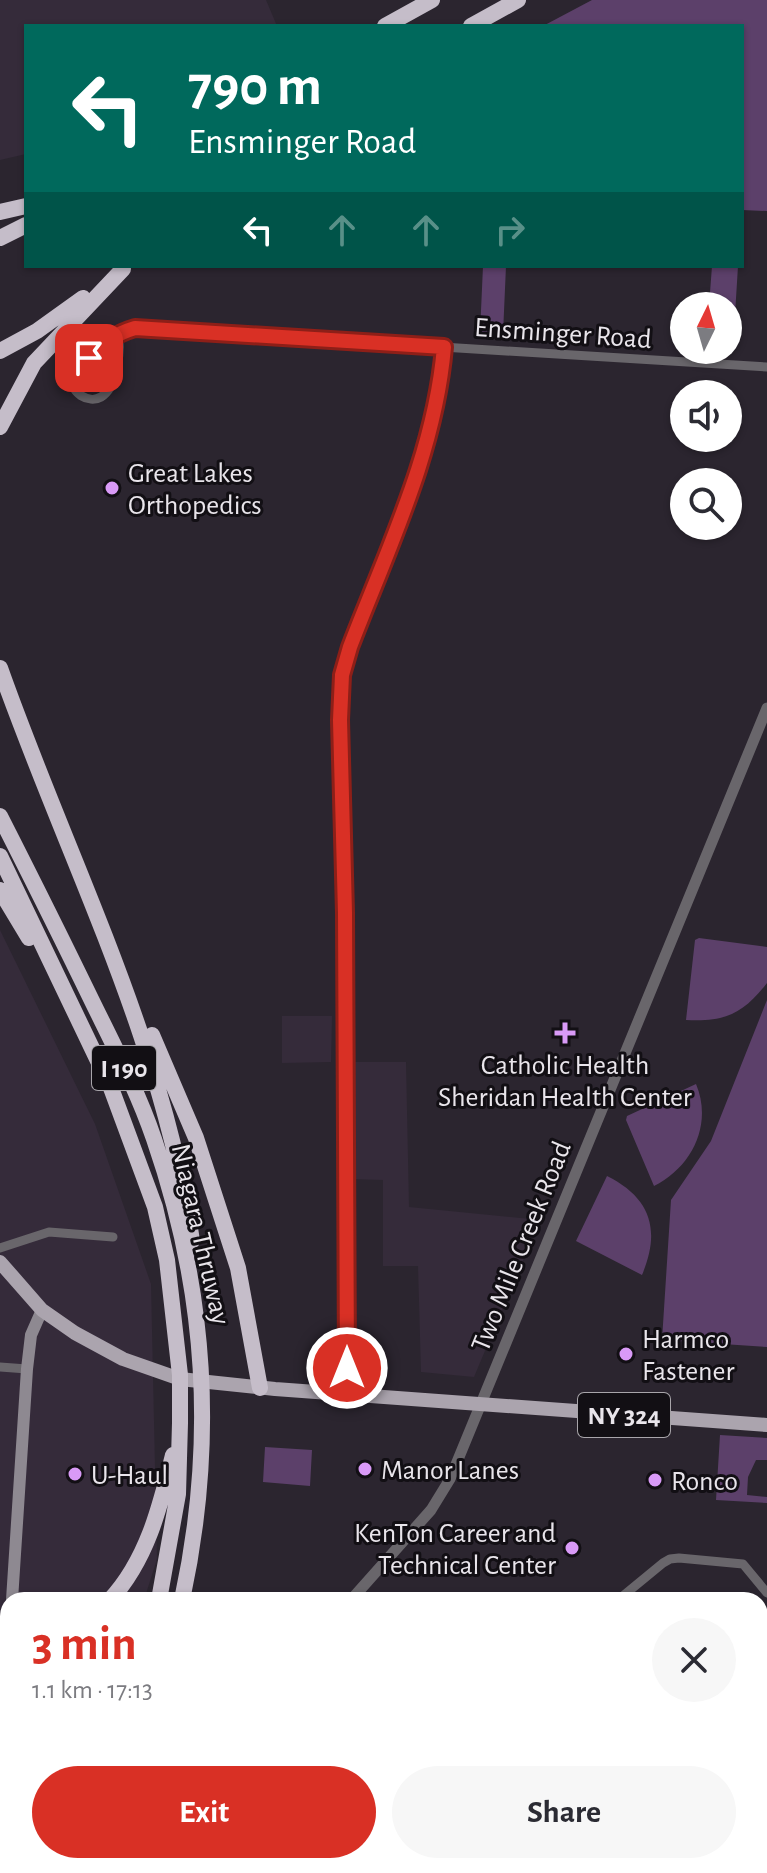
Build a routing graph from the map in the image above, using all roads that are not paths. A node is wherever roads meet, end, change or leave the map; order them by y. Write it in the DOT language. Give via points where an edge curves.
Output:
graph roads {
  1 [pos="432,0"];
  2 [pos="518,0"];
  3 [pos="389,24"];
  4 [pos="475,24"];
  5 [pos="24,206"];
  6 [pos="0,212"];
  7 [pos="24,226"];
  8 [pos="0,238"];
  9 [pos="124,268"];
  10 [pos="124,268"];
  11 [pos="118,333"];
  12 [pos="444,347"];
  13 [pos="0,351"];
  14 [pos="767,367"];
  15 [pos="0,427"];
  16 [pos="0,668"];
  17 [pos="0,691"];
  18 [pos="767,708"];
  19 [pos="26,740"];
  20 [pos="0,816"];
  21 [pos="0,856"];
  22 [pos="0,890"];
  23 [pos="109,944"];
  24 [pos="80,1025"];
  25 [pos="113,1237"];
  26 [pos="0,1248"];
  27 [pos="0,1262"];
  28 [pos="42,1310"];
  29 [pos="200,1337"];
  30 [pos="0,1367"];
  31 [pos="27,1369"];
  32 [pos="260,1388"];
  33 [pos="347,1394"];
  34 [pos="481,1404"];
  35 [pos="180,1423"];
  36 [pos="767,1425"];
  37 [pos="13,1592"];
  38 [pos="116,1592"];
  39 [pos="160,1592"];
  40 [pos="184,1592"];
  41 [pos="358,1592"];
  42 [pos="628,1592"];
  43 [pos="766,1592"];
  1 -- 3 [label="highway"];
  2 -- 4 [label="highway"];
  5 -- 6 [label="highway"];
  7 -- 8 [label="highway"];
  9 -- 13 [label="highway" via="37,331"];
  10 -- 15 [label="highway" via="34,363"];
  11 -- 11 [label="street" via="74,373 72,383 87,399 99,399 108,391 119,361"];
  11 -- 12 [label="street, Ensminger Road" via="135,328"];
  12 -- 14 [label="street, Ensminger Road"];
  12 -- 33 [label="street" via="425,452 342,675"];
  16 -- 19 [label="highway"];
  17 -- 19 [label="highway"];
  18 -- 34 [label="street, Two Mile Creek Road"];
  19 -- 23 [label="highway"];
  20 -- 29 [label="highway, Niagara Thruway / I 190" via="154,1137"];
  21 -- 24 [label="highway, Niagara Thruway / I 190"];
  22 -- 24 [label="highway"];
  23 -- 29 [label="highway" via="146,1047 177,1164 199,1289"];
  23 -- 32 [label="highway" via="196,1138 238,1268"];
  24 -- 35 [label="highway, Niagara Thruway / I 190" via="111,1088 155,1207 176,1332"];
  25 -- 26 [label="street" via="49,1232"];
  27 -- 28 [label="main road, NY 324"];
  28 -- 31 [label="main road" via="31,1335"];
  28 -- 32 [label="main road, NY 324" via="107,1351 155,1372"];
  29 -- 40 [label="highway, Niagara Thruway / I 190" via="204,1425 195,1534"];
  30 -- 31 [label="street"];
  31 -- 37 [label="main road"];
  32 -- 33 [label="main road, NY 324"];
  33 -- 34 [label="main road, NY 324"];
  34 -- 36 [label="main road, NY 324"];
  34 -- 41 [label="street, Two Mile Creek Road" via="443,1494"];
  35 -- 38 [label="highway" via="152,1531"];
  35 -- 39 [label="highway, Niagara Thruway / I 190" via="178,1494"];
  42 -- 43 [label="street" via="663,1563 679,1558 743,1564"];
}
